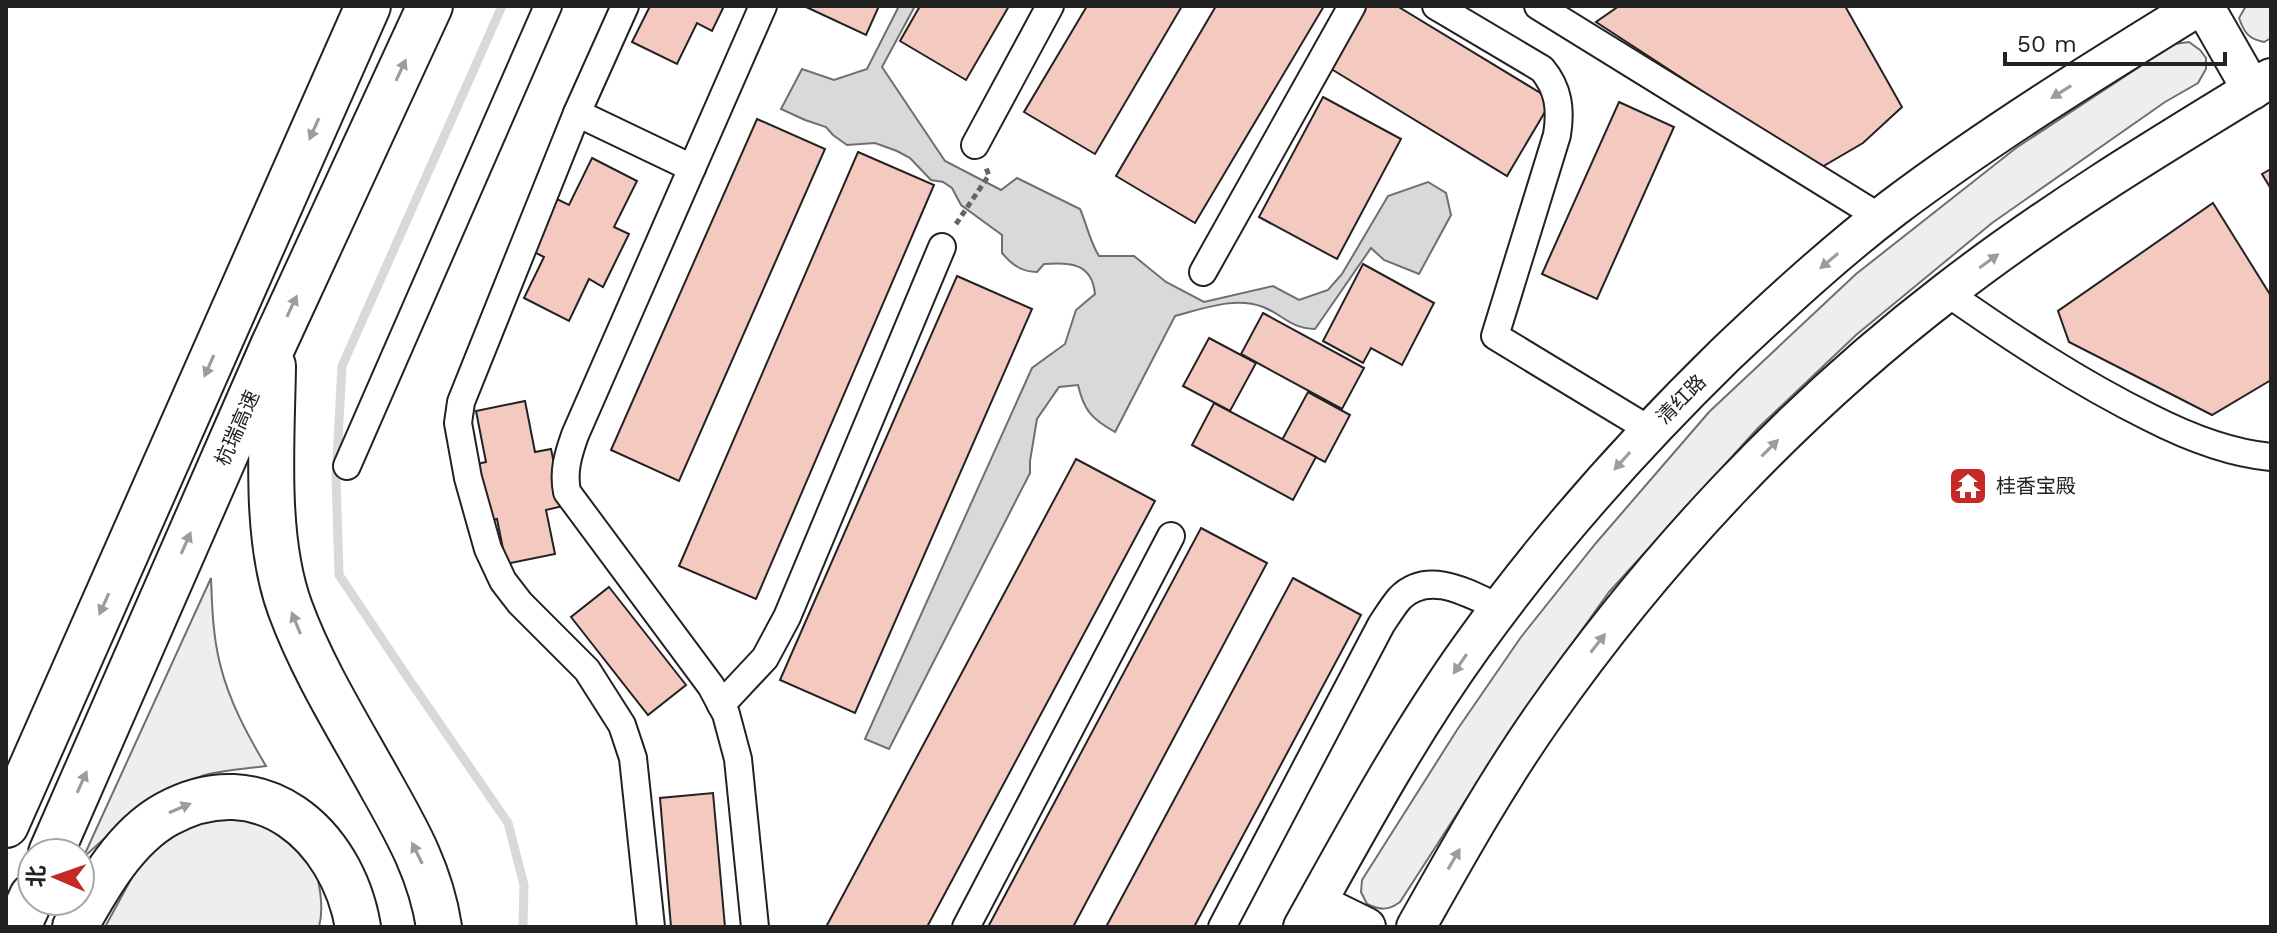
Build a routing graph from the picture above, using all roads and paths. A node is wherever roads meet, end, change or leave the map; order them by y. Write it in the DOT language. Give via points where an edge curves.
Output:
graph roads {
  1 [pos="368,6"];
  2 [pos="430,6"];
  3 [pos="548,6"];
  4 [pos="625,6"];
  5 [pos="763,6"];
  6 [pos="1050,6"];
  7 [pos="1352,6"];
  8 [pos="1436,6"];
  9 [pos="1538,6"];
  10 [pos="2202,6"];
  11 [pos="2261,84"];
  12 [pos="577,113"];
  13 [pos="975,145"];
  14 [pos="692,168"];
  15 [pos="989,175"];
  16 [pos="963,214"];
  17 [pos="1881,218"];
  18 [pos="942,247"];
  19 [pos="1203,272"];
  20 [pos="1946,292"];
  21 [pos="273,346"];
  22 [pos="1650,430"];
  23 [pos="2271,457"];
  24 [pos="347,466"];
  25 [pos="1171,536"];
  26 [pos="1500,608"];
  27 [pos="721,705"];
  28 [pos="6,825"];
  29 [pos="58,837"];
  30 [pos="1310,915"];
  31 [pos="75,927"];
  32 [pos="358,927"];
  33 [pos="439,927"];
  34 [pos="651,927"];
  35 [pos="755,927"];
  36 [pos="966,927"];
  37 [pos="1222,927"];
  38 [pos="1366,927"];
  39 [pos="1416,927"];
  1 -- 28 [label="highway, one-way"];
  21 -- 2 [label="highway, 杭瑞高速, one-way"];
  3 -- 24 [label="street"];
  4 -- 12 [label="street"];
  5 -- 14 [label="street"];
  6 -- 13 [label="street"];
  7 -- 19 [label="street"];
  8 -- 22 [label="street" via="1542,69 1558,104 1557,135 1495,336"];
  9 -- 17 [label="street"];
  10 -- 11 [label="main road"];
  10 -- 17 [label="main road, 清红路, one-way" via="2037,107"];
  20 -- 11 [label="main road, one-way" via="2091,191"];
  12 -- 14 [label="street"];
  12 -- 34 [label="street" via="461,402 458,423 488,549 503,581 587,670 622,725 633,758"];
  14 -- 27 [label="street" via="575,435 565,480 567,492"];
  15 -- 16 [label="path"];
  17 -- 22 [label="main road, 清红路, one-way" via="1765,317"];
  18 -- 27 [label="street" via="787,617 765,658"];
  20 -- 23 [label="street" via="2016,341 2127,406 2231,451"];
  39 -- 20 [label="main road, one-way" via="1511,764 1654,574 1785,434"];
  29 -- 21 [label="highway, 杭瑞高速, one-way"];
  33 -- 21 [label="highway, one-way" via="428,876 326,686 289,605 272,500"];
  22 -- 26 [label="main road, 清红路, one-way"];
  25 -- 36 [label="street"];
  26 -- 30 [label="main road, 清红路, one-way" via="1436,698"];
  26 -- 37 [label="street" via="1443,585 1417,585 1399,599"];
  27 -- 35 [label="street" via="738,759"];
  30 -- 38 [label="main road"];
  31 -- 32 [label="highway, one-way" via="111,869 151,825 191,803 231,796 275,806 310,831 340,872"];
}
